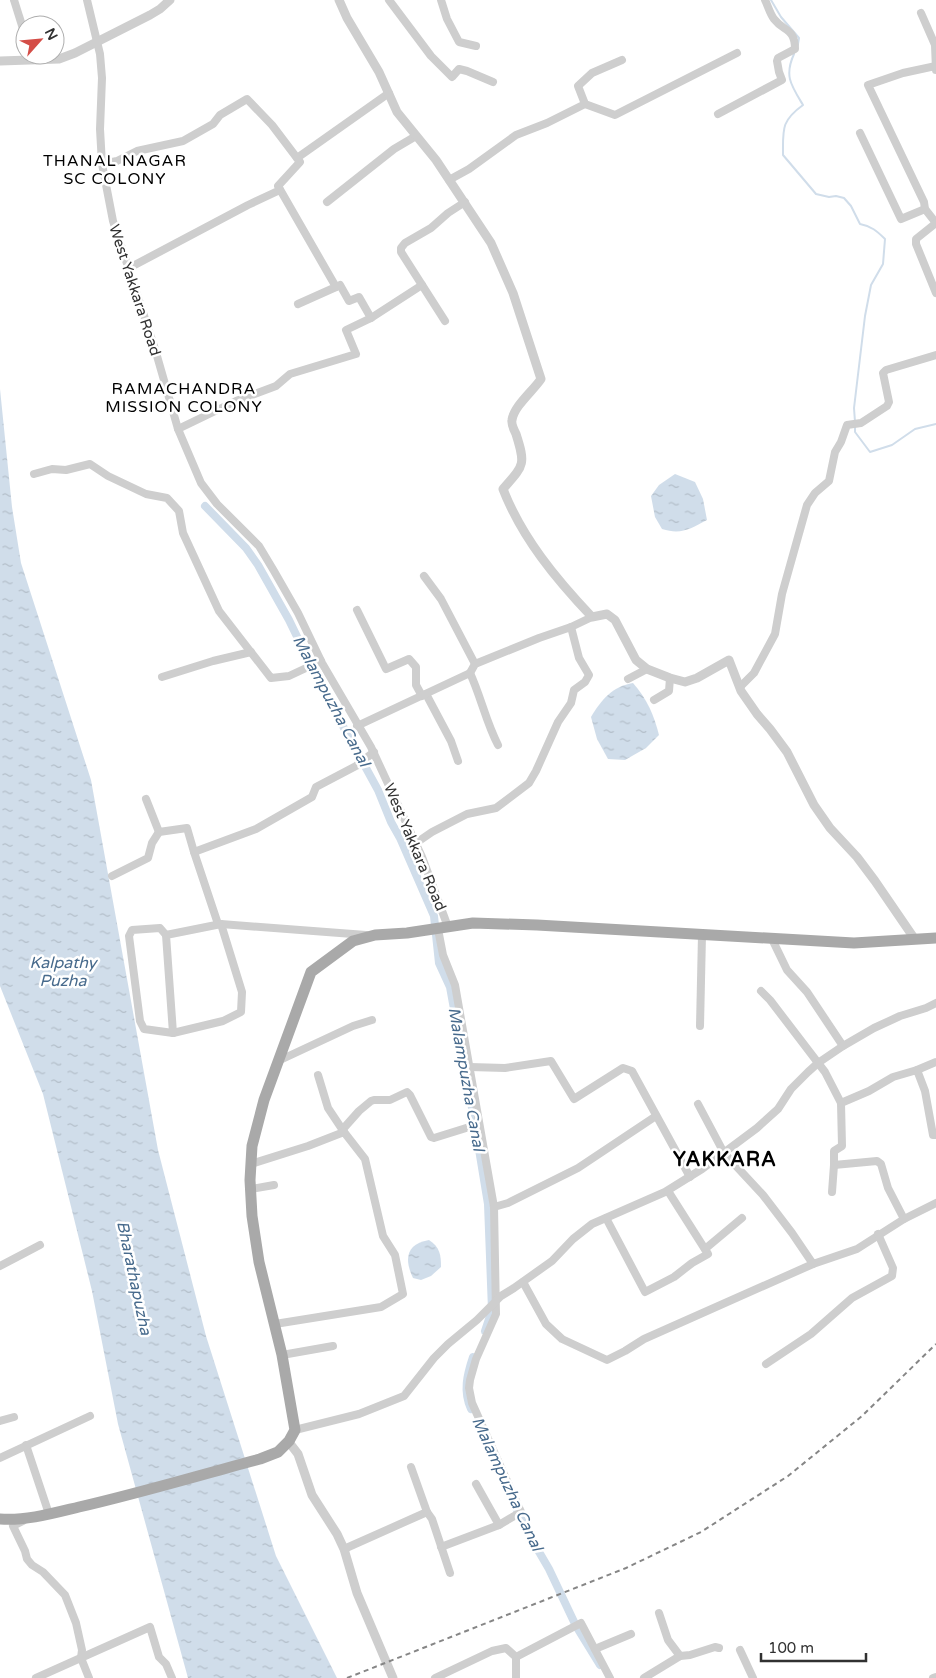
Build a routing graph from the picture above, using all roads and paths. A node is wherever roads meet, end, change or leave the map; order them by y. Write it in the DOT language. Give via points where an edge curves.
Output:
graph roads {
  1 [pos="14,0"];
  2 [pos="87,0"];
  3 [pos="170,0"];
  4 [pos="339,0"];
  5 [pos="389,0"];
  6 [pos="441,0"];
  7 [pos="765,0"];
  8 [pos="921,13"];
  9 [pos="19,15"];
  10 [pos="93,43"];
  11 [pos="476,46"];
  12 [pos="737,53"];
  13 [pos="65,57"];
  14 [pos="15,59"];
  15 [pos="622,60"];
  16 [pos="0,61"];
  17 [pos="936,68"];
  18 [pos="493,82"];
  19 [pos="389,93"];
  20 [pos="585,104"];
  21 [pos="718,114"];
  22 [pos="860,133"];
  23 [pos="416,136"];
  24 [pos="297,158"];
  25 [pos="102,164"];
  26 [pos="450,180"];
  27 [pos="280,190"];
  28 [pos="327,202"];
  29 [pos="465,202"];
  30 [pos="925,208"];
  31 [pos="936,223"];
  32 [pos="129,268"];
  33 [pos="422,285"];
  34 [pos="336,287"];
  35 [pos="936,293"];
  36 [pos="298,304"];
  37 [pos="371,318"];
  38 [pos="445,322"];
  39 [pos="936,355"];
  40 [pos="178,429"];
  41 [pos="34,474"];
  42 [pos="424,576"];
  43 [pos="357,610"];
  44 [pos="592,617"];
  45 [pos="571,627"];
  46 [pos="251,652"];
  47 [pos="314,664"];
  48 [pos="475,664"];
  49 [pos="647,669"];
  50 [pos="470,673"];
  51 [pos="162,677"];
  52 [pos="670,678"];
  53 [pos="628,679"];
  54 [pos="740,687"];
  55 [pos="424,695"];
  56 [pos="654,700"];
  57 [pos="358,726"];
  58 [pos="498,745"];
  59 [pos="374,752"];
  60 [pos="458,761"];
  61 [pos="146,799"];
  62 [pos="159,832"];
  63 [pos="416,843"];
  64 [pos="194,852"];
  65 [pos="112,876"];
  66 [pos="220,924"];
  67 [pos="439,929"];
  68 [pos="166,935"];
  69 [pos="375,935"];
  70 [pos="702,935"];
  71 [pos="772,938"];
  72 [pos="914,938"];
  73 [pos="936,938"];
  74 [pos="761,990"];
  75 [pos="936,1003"];
  76 [pos="372,1020"];
  77 [pos="700,1026"];
  78 [pos="173,1033"];
  79 [pos="843,1046"];
  80 [pos="278,1061"];
  81 [pos="936,1062"];
  82 [pos="818,1063"];
  83 [pos="470,1067"];
  84 [pos="917,1070"];
  85 [pos="318,1075"];
  86 [pos="841,1103"];
  87 [pos="698,1104"];
  88 [pos="656,1116"];
  89 [pos="479,1124"];
  90 [pos="343,1131"];
  91 [pos="936,1135"];
  92 [pos="724,1152"];
  93 [pos="251,1164"];
  94 [pos="834,1165"];
  95 [pos="690,1177"];
  96 [pos="274,1185"];
  97 [pos="251,1189"];
  98 [pos="668,1191"];
  99 [pos="832,1192"];
  100 [pos="936,1203"];
  101 [pos="494,1207"];
  102 [pos="606,1218"];
  103 [pos="742,1218"];
  104 [pos="904,1218"];
  105 [pos="878,1234"];
  106 [pos="40,1245"];
  107 [pos="705,1249"];
  108 [pos="813,1264"];
  109 [pos="0,1266"];
  110 [pos="523,1282"];
  111 [pos="492,1304"];
  112 [pos="275,1324"];
  113 [pos="333,1346"];
  114 [pos="282,1355"];
  115 [pos="766,1364"];
  116 [pos="90,1416"];
  117 [pos="14,1417"];
  118 [pos="0,1421"];
  119 [pos="295,1430"];
  120 [pos="288,1441"];
  121 [pos="26,1446"];
  122 [pos="0,1458"];
  123 [pos="411,1467"];
  124 [pos="476,1484"];
  125 [pos="427,1512"];
  126 [pos="49,1514"];
  127 [pos="31,1516"];
  128 [pos="0,1519"];
  129 [pos="499,1525"];
  130 [pos="441,1547"];
  131 [pos="344,1549"];
  132 [pos="450,1573"];
  133 [pos="659,1613"];
  134 [pos="631,1634"];
  135 [pos="719,1648"];
  136 [pos="595,1649"];
  137 [pos="740,1650"];
  138 [pos="680,1656"];
  139 [pos="516,1657"];
  140 [pos="81,1658"];
  141 [pos="36,1678"];
  142 [pos="89,1678"];
  143 [pos="172,1678"];
  144 [pos="393,1678"];
  145 [pos="435,1678"];
  146 [pos="516,1678"];
  147 [pos="610,1678"];
  148 [pos="644,1678"];
  149 [pos="753,1678"];
  1 -- 9 [label="street"];
  2 -- 10 [label="street, West Yakkara Road"];
  3 -- 10 [label="street" via="150,15"];
  4 -- 19 [label="street"];
  5 -- 18 [label="street" via="431,56 452,76 459,69"];
  6 -- 11 [label="street" via="459,42"];
  7 -- 21 [label="street" via="775,20 791,32 795,49 778,58 782,80"];
  8 -- 17 [label="street" via="935,45"];
  10 -- 13 [label="street"];
  10 -- 25 [label="street, West Yakkara Road" via="102,78"];
  12 -- 20 [label="street" via="615,115"];
  14 -- 16 [label="street"];
  15 -- 20 [label="street" via="592,73 578,86"];
  17 -- 30 [label="street" via="903,72 868,85"];
  19 -- 23 [label="street" via="397,112"];
  19 -- 24 [label="street"];
  20 -- 26 [label="street" via="516,135"];
  22 -- 30 [label="street" via="901,219"];
  23 -- 26 [label="street"];
  23 -- 28 [label="street" via="394,149"];
  24 -- 25 [label="street" via="247,99 220,115 213,124 182,141 137,151"];
  24 -- 27 [label="street" via="300,162 278,186"];
  25 -- 32 [label="street, West Yakkara Road" via="113,221"];
  26 -- 29 [label="street"];
  27 -- 32 [label="street"];
  27 -- 34 [label="street"];
  29 -- 33 [label="street" via="401,248"];
  29 -- 44 [label="street" via="505,272 541,379 515,409 511,421 523,459 518,472 503,489 520,525 555,576"];
  30 -- 31 [label="street"];
  31 -- 35 [label="street" via="916,240"];
  32 -- 40 [label="street, West Yakkara Road"];
  33 -- 37 [label="street"];
  33 -- 38 [label="street"];
  34 -- 36 [label="street"];
  34 -- 37 [label="street" via="340,285 349,301 359,297"];
  37 -- 40 [label="street" via="346,330 356,354 290,374 276,386"];
  39 -- 54 [label="street" via="886,370 883,373 887,406 861,423 847,424 829,481 814,493 807,505 782,594 775,634 754,673"];
  40 -- 47 [label="street, West Yakkara Road" via="201,483 259,546 298,613"];
  41 -- 46 [label="street" via="90,464 146,494 167,498 179,512 183,533 219,611"];
  42 -- 48 [label="street" via="441,599"];
  43 -- 55 [label="street" via="386,669 409,659 416,667 416,685"];
  44 -- 45 [label="street"];
  44 -- 49 [label="street" via="607,614 615,620 636,660"];
  45 -- 48 [label="street"];
  45 -- 63 [label="street" via="589,675 574,690 571,703 558,722 529,783 496,808 466,814"];
  46 -- 47 [label="street" via="270,678 289,676"];
  46 -- 51 [label="street"];
  47 -- 57 [label="street, West Yakkara Road"];
  48 -- 50 [label="street"];
  49 -- 52 [label="street"];
  49 -- 53 [label="street"];
  50 -- 55 [label="street"];
  50 -- 58 [label="street"];
  52 -- 54 [label="street" via="685,682 728,660"];
  52 -- 56 [label="street" via="668,691"];
  54 -- 72 [label="street" via="787,752 814,805 857,857"];
  55 -- 57 [label="street"];
  55 -- 60 [label="street" via="451,741"];
  57 -- 59 [label="street, West Yakkara Road"];
  59 -- 63 [label="street, West Yakkara Road"];
  59 -- 64 [label="street" via="356,766 316,787 312,797 256,829"];
  61 -- 62 [label="street"];
  62 -- 64 [label="street" via="187,828"];
  62 -- 65 [label="street" via="148,858"];
  63 -- 67 [label="street, West Yakkara Road"];
  64 -- 66 [label="street"];
  66 -- 68 [label="street"];
  66 -- 69 [label="street"];
  66 -- 78 [label="street" via="242,992 242,1012 223,1021"];
  67 -- 69 [label="main road"];
  67 -- 70 [label="main road" via="474,923"];
  67 -- 83 [label="street, West Yakkara Road" via="455,985"];
  68 -- 78 [label="street"];
  68 -- 78 [label="street" via="160,928 132,930 129,936 140,1021 144,1029"];
  69 -- 80 [label="main road" via="353,941 311,972"];
  70 -- 71 [label="main road"];
  70 -- 77 [label="street"];
  71 -- 72 [label="main road" via="854,943"];
  71 -- 79 [label="street" via="787,970 807,992"];
  72 -- 73 [label="main road"];
  74 -- 82 [label="street"];
  75 -- 79 [label="street" via="892,1020"];
  76 -- 80 [label="street"];
  79 -- 82 [label="street"];
  80 -- 93 [label="main road" via="264,1100 252,1146"];
  81 -- 84 [label="street"];
  82 -- 86 [label="street"];
  82 -- 92 [label="street" via="791,1088 778,1109"];
  83 -- 88 [label="street" via="505,1068 551,1061 574,1099 623,1068 632,1071"];
  83 -- 89 [label="street, West Yakkara Road"];
  84 -- 86 [label="street" via="893,1077"];
  84 -- 91 [label="street"];
  85 -- 90 [label="street" via="328,1108"];
  86 -- 94 [label="street" via="842,1146 834,1151"];
  87 -- 92 [label="street"];
  88 -- 95 [label="street"];
  88 -- 101 [label="street" via="578,1168"];
  89 -- 90 [label="street" via="431,1137 407,1092 390,1100 371,1101"];
  89 -- 101 [label="street, West Yakkara Road"];
  90 -- 93 [label="street"];
  90 -- 112 [label="street" via="365,1159 383,1236 395,1255 403,1294 381,1307"];
  92 -- 95 [label="street"];
  92 -- 108 [label="street" via="763,1195"];
  93 -- 97 [label="main road"];
  94 -- 99 [label="street"];
  94 -- 104 [label="street" via="878,1161"];
  95 -- 98 [label="street"];
  96 -- 97 [label="street"];
  97 -- 112 [label="main road" via="259,1262"];
  98 -- 102 [label="street"];
  98 -- 107 [label="street"];
  100 -- 104 [label="street"];
  101 -- 111 [label="street, West Yakkara Road"];
  102 -- 107 [label="street" via="645,1292 708,1254"];
  102 -- 110 [label="street" via="592,1224 552,1261"];
  103 -- 107 [label="street"];
  104 -- 105 [label="street"];
  105 -- 108 [label="street" via="857,1249"];
  105 -- 115 [label="street" via="893,1268 892,1276 852,1298 811,1334"];
  106 -- 109 [label="street"];
  108 -- 110 [label="street" via="644,1339 606,1360 562,1339 546,1324"];
  110 -- 111 [label="street"];
  111 -- 119 [label="street" via="434,1358 404,1396 359,1414"];
  111 -- 129 [label="street, West Yakkara Road" via="496,1314 476,1359 469,1388 472,1403 521,1512"];
  112 -- 114 [label="main road"];
  113 -- 114 [label="street"];
  114 -- 119 [label="main road"];
  116 -- 121 [label="street"];
  117 -- 118 [label="street"];
  119 -- 120 [label="main road"];
  120 -- 126 [label="main road" via="278,1452 260,1459"];
  120 -- 131 [label="street" via="298,1454 312,1495"];
  121 -- 122 [label="street"];
  121 -- 126 [label="street"];
  123 -- 125 [label="street"];
  124 -- 129 [label="street"];
  125 -- 130 [label="street"];
  125 -- 131 [label="street"];
  126 -- 127 [label="main road"];
  127 -- 128 [label="main road"];
  127 -- 140 [label="street" via="13,1526 27,1559 65,1595 76,1623"];
  129 -- 130 [label="street"];
  130 -- 132 [label="street"];
  131 -- 144 [label="street" via="357,1593"];
  133 -- 138 [label="street" via="668,1640"];
  134 -- 136 [label="street"];
  135 -- 138 [label="street"];
  136 -- 139 [label="street" via="581,1623"];
  136 -- 147 [label="street"];
  137 -- 149 [label="street"];
  138 -- 148 [label="street"];
  139 -- 145 [label="street" via="506,1648 492,1651"];
  139 -- 146 [label="street"];
  140 -- 141 [label="street"];
  140 -- 142 [label="street"];
  140 -- 143 [label="street" via="150,1627 159,1657"];
}
